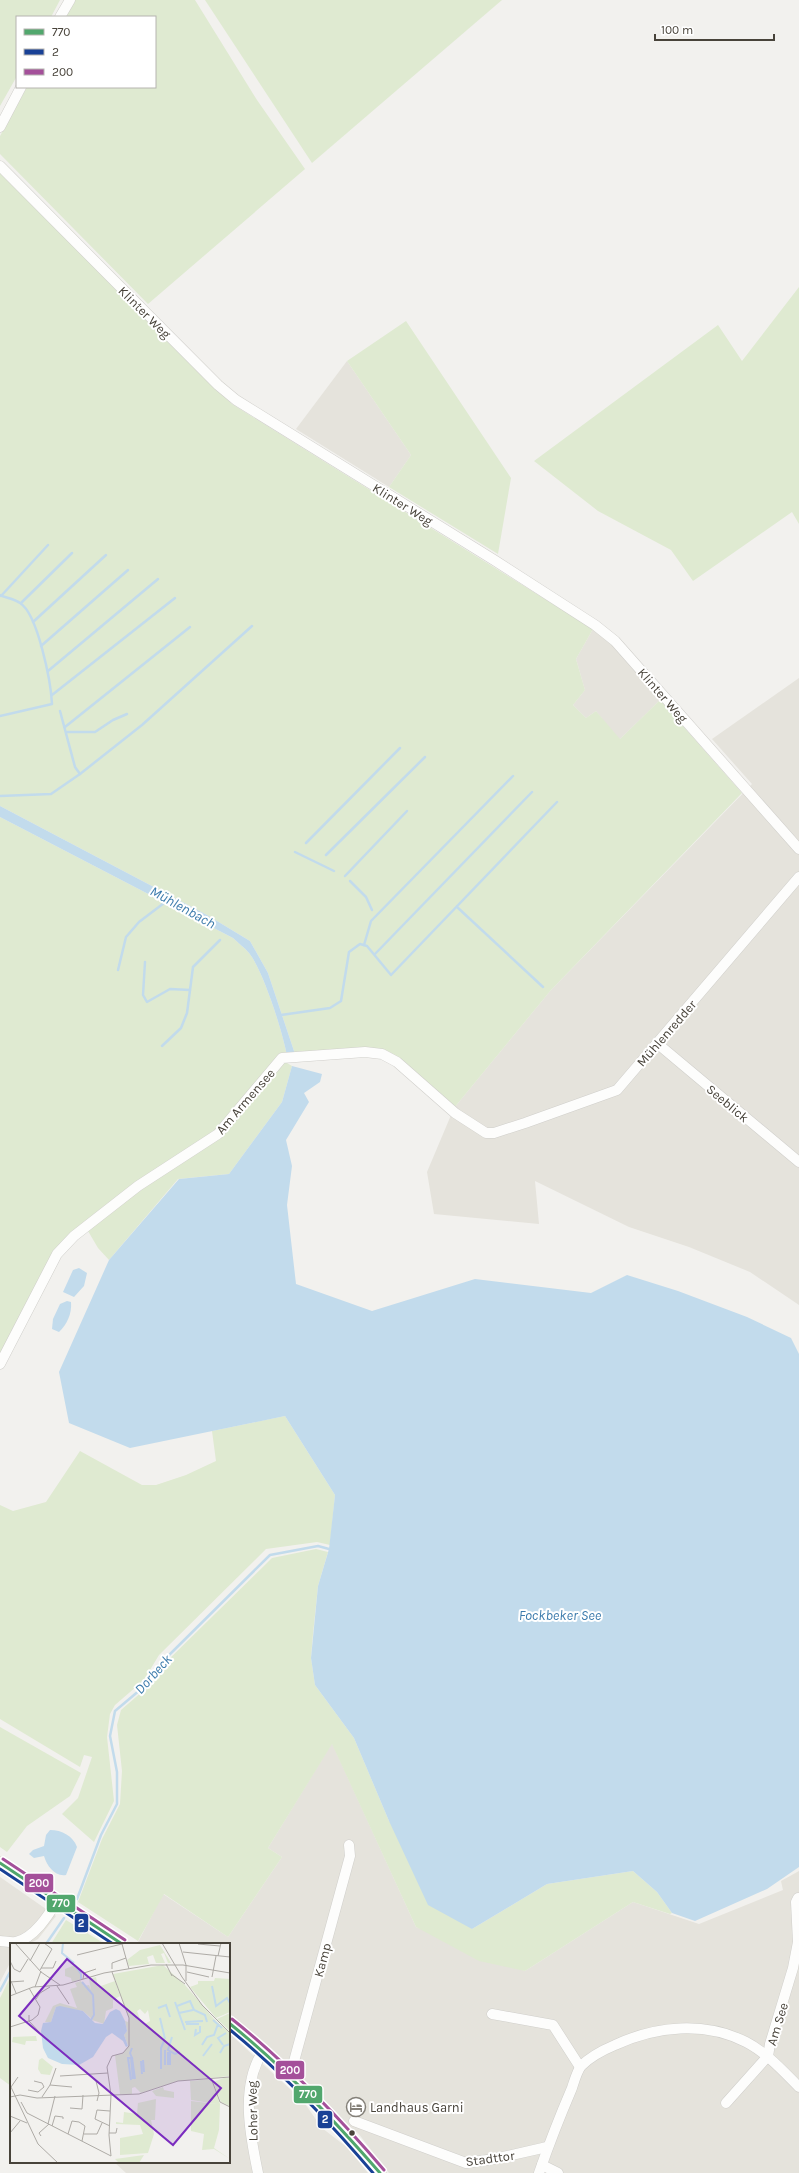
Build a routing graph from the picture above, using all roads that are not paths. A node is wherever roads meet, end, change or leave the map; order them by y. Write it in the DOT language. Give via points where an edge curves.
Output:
graph roads {
  1 [pos="70,0"];
  2 [pos="61,16"];
  3 [pos="20,88"];
  4 [pos="0,127"];
  5 [pos="0,166"];
  6 [pos="799,849"];
  7 [pos="799,877"];
  8 [pos="658,1044"];
  9 [pos="494,1133"];
  10 [pos="799,1162"];
  11 [pos="0,1364"];
  12 [pos="349,1845"];
  13 [pos="0,1862"];
  14 [pos="798,1898"];
  15 [pos="57,1901"];
  16 [pos="0,1941"];
  17 [pos="120,1943"];
  18 [pos="492,2014"];
  19 [pos="230,2024"];
  20 [pos="263,2051"];
  21 [pos="768,2056"];
  22 [pos="580,2067"];
  23 [pos="287,2072"];
  24 [pos="799,2087"];
  25 [pos="726,2103"];
  26 [pos="354,2121"];
  27 [pos="547,2147"];
  28 [pos="540,2169"];
  29 [pos="258,2173"];
  30 [pos="380,2173"];
  31 [pos="558,2173"];
  1 -- 2 [label="street"];
  3 -- 4 [label="street"];
  5 -- 6 [label="street, Klinter Weg" via="218,385 236,400 494,560 595,625 615,641"];
  7 -- 8 [label="street, Mühlenredder"];
  8 -- 9 [label="street, Mühlenredder" via="617,1090"];
  8 -- 10 [label="street, Seeblick"];
  9 -- 11 [label="street, Am Armensee" via="486,1133 455,1113 397,1062 382,1054 365,1052 287,1057 218,1134 138,1186 74,1236 57,1254"];
  12 -- 23 [label="street, Kamp" via="350,1856 293,2066"];
  13 -- 15 [label="main road"];
  14 -- 21 [label="street, Am See" via="798,1942"];
  15 -- 16 [label="street" via="47,1917 31,1934 15,1943"];
  15 -- 17 [label="main road"];
  18 -- 22 [label="street" via="553,2025"];
  19 -- 20 [label="main road"];
  20 -- 23 [label="main road"];
  20 -- 29 [label="street, Loher Weg" via="251,2077 252,2145"];
  21 -- 22 [label="street" via="746,2042 718,2032 692,2028 663,2029 633,2036 603,2050"];
  21 -- 24 [label="street"];
  21 -- 25 [label="street"];
  22 -- 27 [label="street"];
  23 -- 30 [label="main road" via="340,2125"];
  26 -- 27 [label="street, Stadttor" via="454,2161 466,2163"];
  27 -- 28 [label="street"];
  28 -- 31 [label="street"];
}
